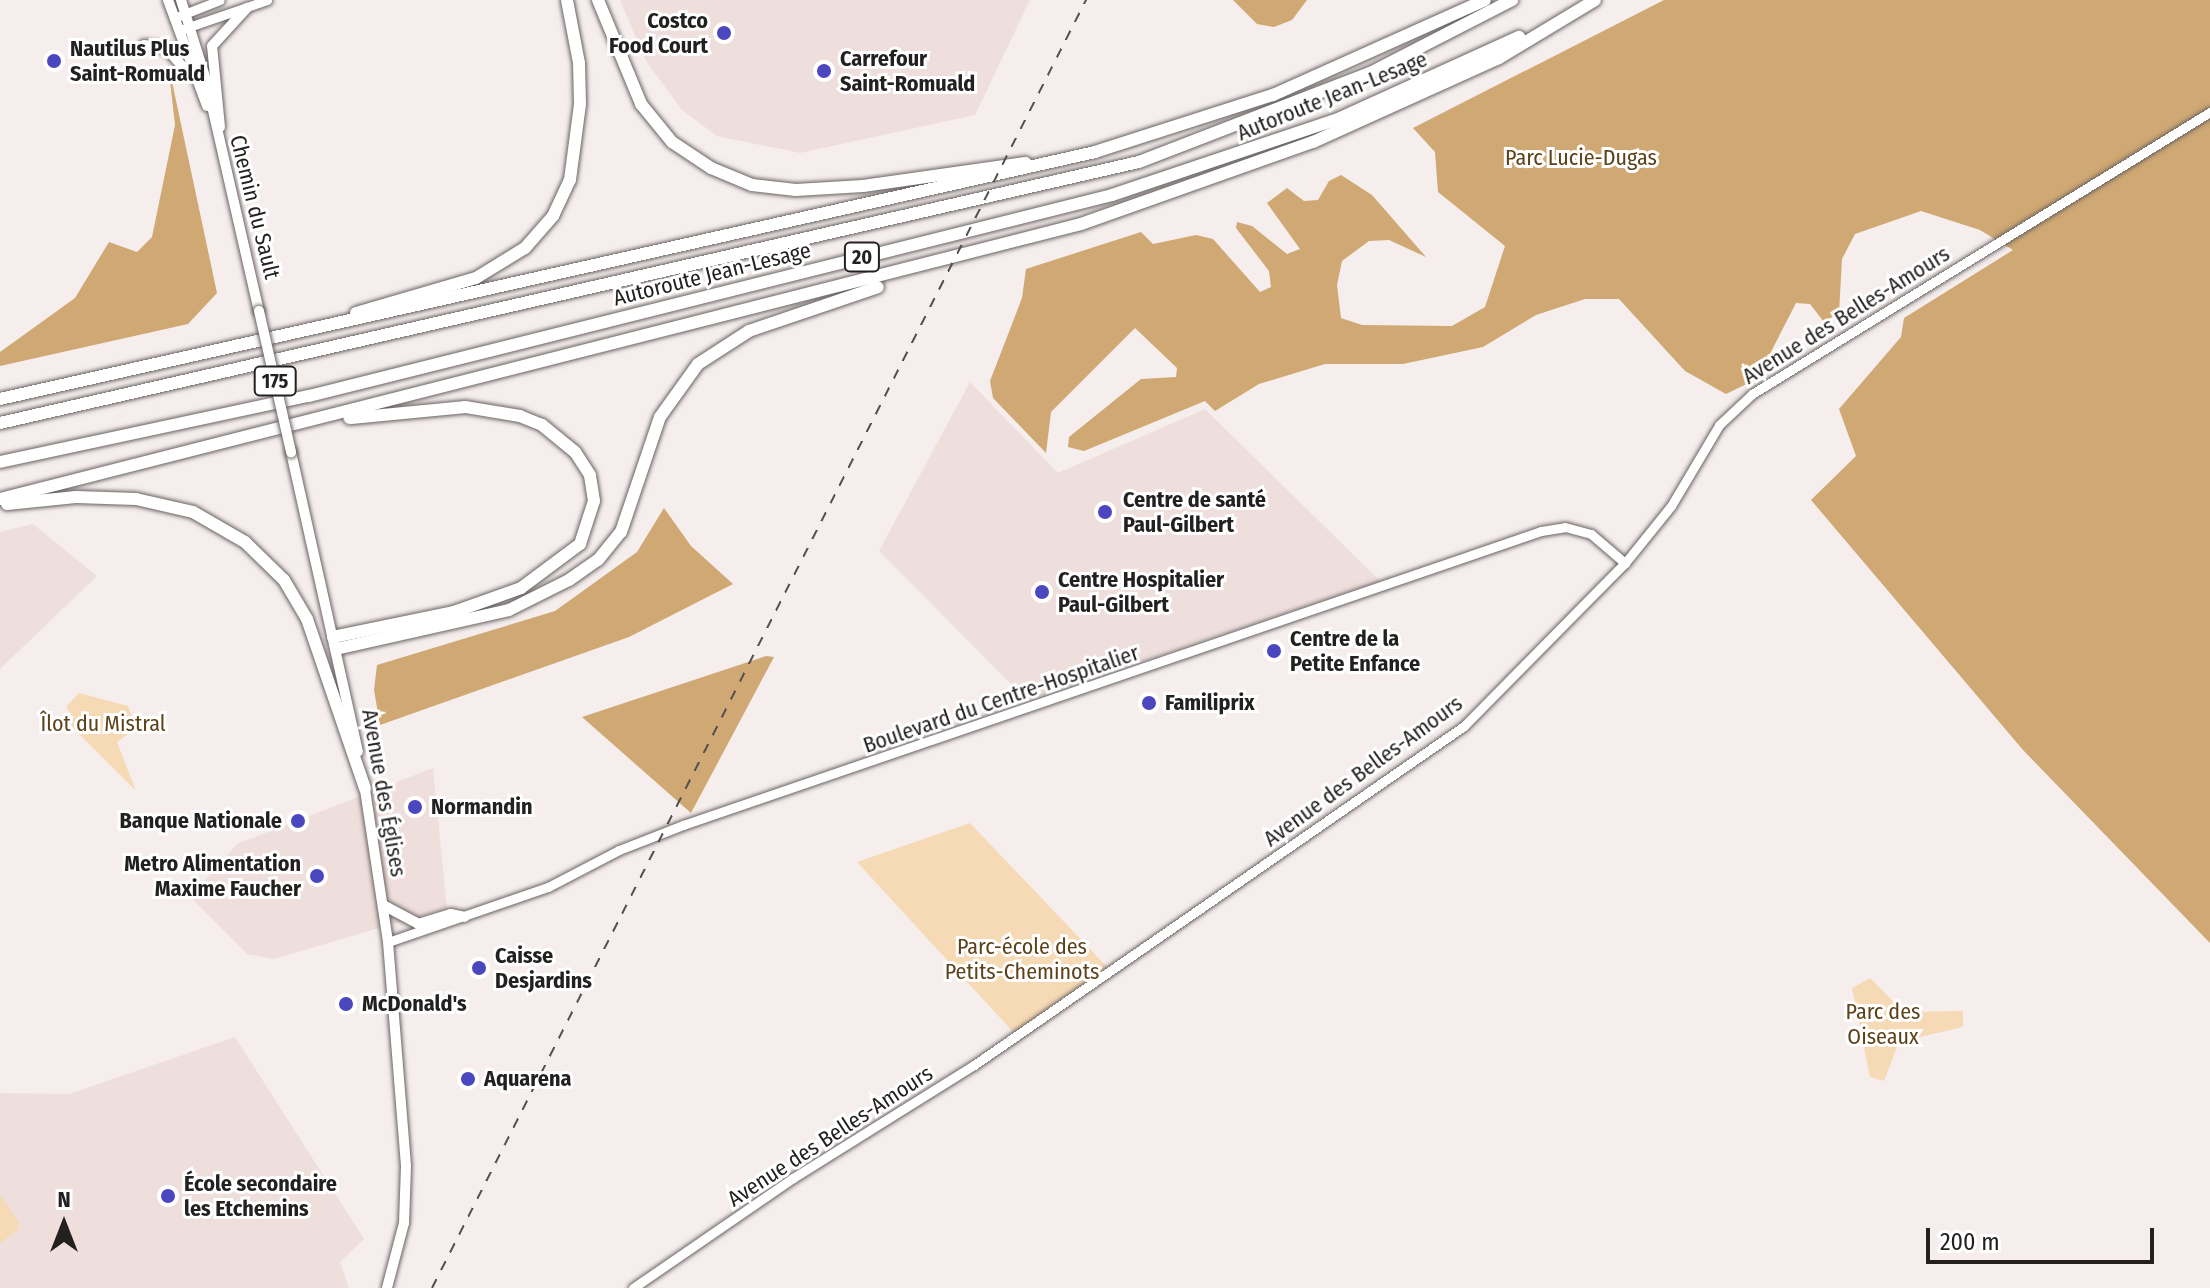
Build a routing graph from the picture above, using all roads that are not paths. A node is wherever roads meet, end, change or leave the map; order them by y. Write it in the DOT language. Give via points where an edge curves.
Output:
graph roads {
  1 [pos="168,0"];
  2 [pos="181,0"];
  3 [pos="220,0"];
  4 [pos="267,0"];
  5 [pos="567,0"];
  6 [pos="598,0"];
  7 [pos="1485,0"];
  8 [pos="1512,0"];
  9 [pos="1595,0"];
  10 [pos="247,8"];
  11 [pos="186,14"];
  12 [pos="174,18"];
  13 [pos="190,26"];
  14 [pos="179,31"];
  15 [pos="144,45"];
  16 [pos="197,89"];
  17 [pos="211,112"];
  18 [pos="2210,112"];
  19 [pos="218,137"];
  20 [pos="1095,152"];
  21 [pos="1015,244"];
  22 [pos="259,311"];
  23 [pos="195,356"];
  24 [pos="0,399"];
  25 [pos="307,421"];
  26 [pos="0,423"];
  27 [pos="105,441"];
  28 [pos="0,462"];
  29 [pos="0,469"];
  30 [pos="0,499"];
  31 [pos="0,505"];
  32 [pos="1625,563"];
  33 [pos="335,643"];
  34 [pos="365,788"];
  35 [pos="383,905"];
  36 [pos="465,917"];
  37 [pos="388,942"];
  38 [pos="387,1288"];
  39 [pos="633,1288"];
  1 -- 12 [label="main road, Chemin du Sault / 175"];
  2 -- 11 [label="main road, Chemin du Sault / 175"];
  3 -- 11 [label="street"];
  4 -- 10 [label="street"];
  5 -- 23 [label="highway" via="579,63 576,150 562,199 525,248 453,286"];
  6 -- 20 [label="highway" via="641,104 672,142 711,168 752,185 796,190 863,186"];
  7 -- 20 [label="highway" via="1273,95"];
  8 -- 26 [label="highway, Autoroute Jean-Lesage / 20" via="1370,73 1139,162"];
  9 -- 21 [label="highway" via="1499,58 1313,142"];
  9 -- 27 [label="highway, Autoroute Jean-Lesage / 20" via="1338,119 1125,191 501,349"];
  10 -- 13 [label="street"];
  10 -- 19 [label="main road" via="212,46"];
  11 -- 12 [label="street"];
  11 -- 13 [label="main road, Chemin du Sault / 175"];
  12 -- 14 [label="main road, Chemin du Sault / 175"];
  13 -- 14 [label="street"];
  13 -- 17 [label="main road, Chemin du Sault / 175"];
  14 -- 16 [label="main road, Chemin du Sault / 175"];
  15 -- 16 [label="main road" via="166,48 179,58"];
  16 -- 17 [label="main road, Chemin du Sault / 175"];
  17 -- 19 [label="main road, Chemin du Sault / 175"];
  18 -- 32 [label="street, Avenue des Belles-Amours" via="1752,394 1719,425 1671,506"];
  19 -- 22 [label="main road, Chemin du Sault / 175"];
  20 -- 23 [label="highway"];
  21 -- 25 [label="highway"];
  21 -- 33 [label="highway" via="784,317 720,348 682,382 665,408 628,518 598,560 509,610"];
  22 -- 33 [label="main road, Avenue des Églises / 175, bridge"];
  23 -- 24 [label="highway"];
  25 -- 30 [label="highway"];
  25 -- 33 [label="highway" via="465,407 520,416 542,425 575,452 593,488 593,514 580,544 521,588 454,612"];
  27 -- 28 [label="highway, Autoroute Jean-Lesage / 20"];
  27 -- 29 [label="highway"];
  31 -- 34 [label="highway" via="76,497 136,499 193,512 245,542 284,580 307,619"];
  32 -- 36 [label="street, Boulevard du Centre-Hospitalier" via="1591,534 1565,527 1541,531 683,825 548,887"];
  32 -- 39 [label="street, Avenue des Belles-Amours" via="1462,727 974,1065 793,1178"];
  33 -- 34 [label="main road, Avenue des Églises / 175"];
  34 -- 35 [label="main road, Avenue des Églises / 175"];
  35 -- 36 [label="main road" via="418,924 451,914"];
  35 -- 37 [label="main road, Avenue des Églises / 175"];
  36 -- 37 [label="street, Boulevard du Centre-Hospitalier"];
  37 -- 38 [label="main road, Avenue des Églises / 175" via="407,1199 397,1262"];
}
